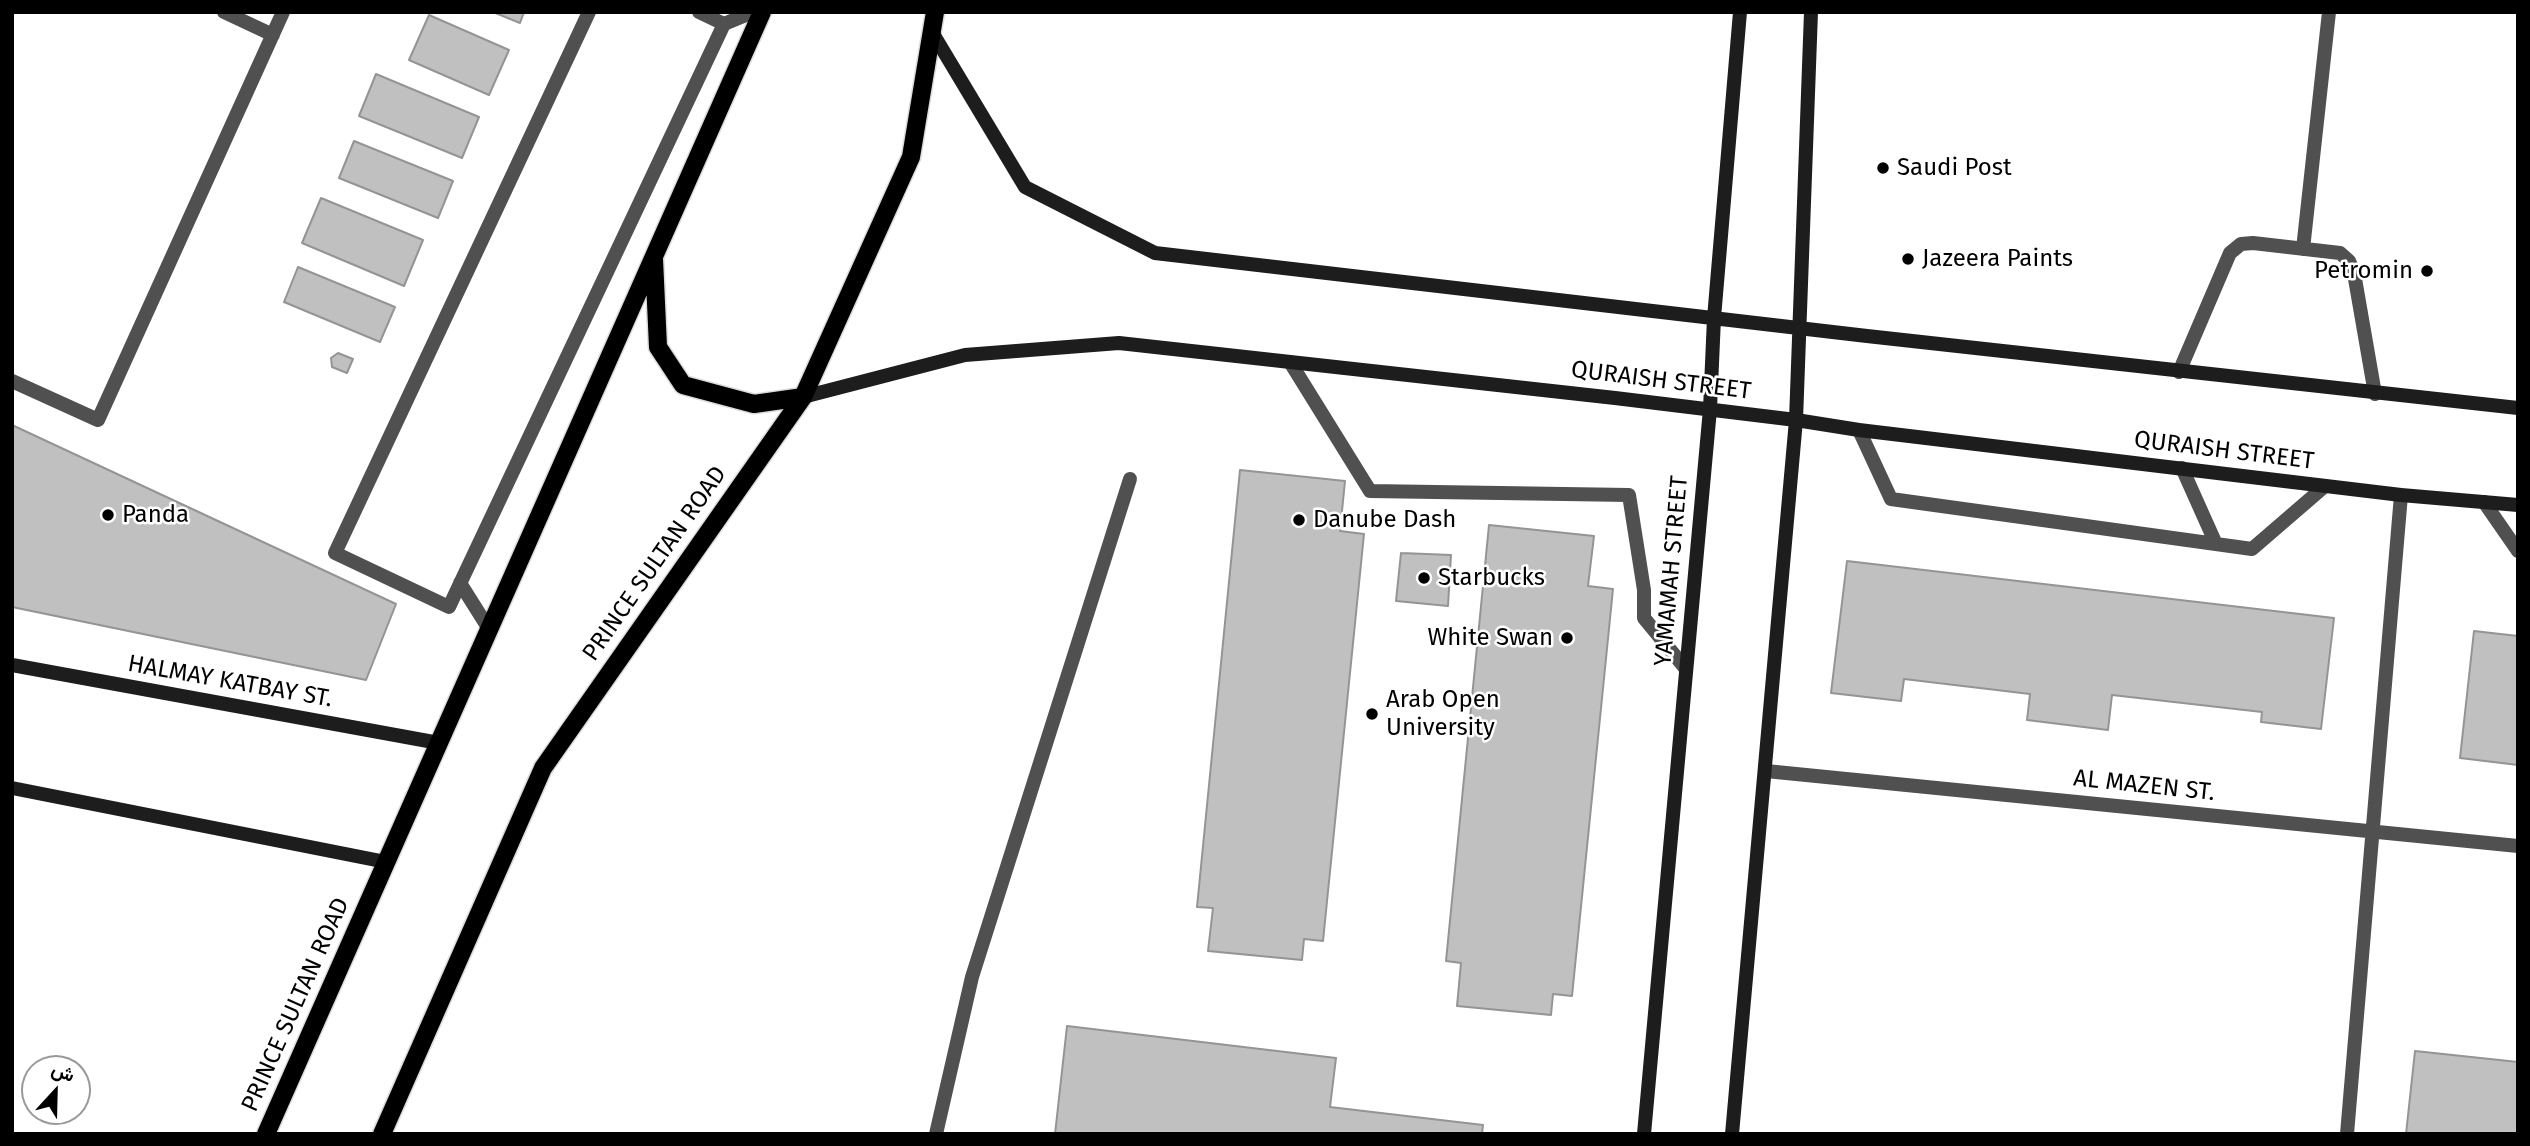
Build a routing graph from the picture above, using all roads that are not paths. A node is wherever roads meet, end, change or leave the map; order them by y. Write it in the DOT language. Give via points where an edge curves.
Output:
graph roads {
  1 [pos="224,12"];
  2 [pos="283,12"];
  3 [pos="589,12"];
  4 [pos="699,12"];
  5 [pos="753,12"];
  6 [pos="762,12"];
  7 [pos="935,12"];
  8 [pos="1740,12"];
  9 [pos="1811,12"];
  10 [pos="2329,12"];
  11 [pos="723,24"];
  12 [pos="932,32"];
  13 [pos="273,35"];
  14 [pos="2303,249"];
  15 [pos="654,255"];
  16 [pos="1714,318"];
  17 [pos="1799,328"];
  18 [pos="1290,362"];
  19 [pos="2179,372"];
  20 [pos="12,380"];
  21 [pos="2375,394"];
  22 [pos="803,397"];
  23 [pos="2518,408"];
  24 [pos="1710,410"];
  25 [pos="1796,420"];
  26 [pos="1859,430"];
  27 [pos="2182,468"];
  28 [pos="1130,479"];
  29 [pos="2325,486"];
  30 [pos="2401,495"];
  31 [pos="2484,502"];
  32 [pos="2518,505"];
  33 [pos="2216,544"];
  34 [pos="2518,551"];
  35 [pos="460,583"];
  36 [pos="489,629"];
  37 [pos="12,665"];
  38 [pos="1686,669"];
  39 [pos="439,743"];
  40 [pos="1766,771"];
  41 [pos="12,788"];
  42 [pos="2372,831"];
  43 [pos="2518,846"];
  44 [pos="386,862"];
  45 [pos="266,1134"];
  46 [pos="382,1134"];
  47 [pos="936,1134"];
  48 [pos="1644,1134"];
  49 [pos="1732,1134"];
  50 [pos="2347,1134"];
  1 -- 13 [label="street"];
  2 -- 13 [label="street"];
  3 -- 35 [label="street" via="335,553 449,607"];
  4 -- 11 [label="street"];
  5 -- 11 [label="street"];
  6 -- 15 [label="main road, PRINCE SULTAN ROAD"];
  7 -- 12 [label="main road, PRINCE SULTAN ROAD"];
  8 -- 16 [label="main road, YAMAMAH STREET"];
  9 -- 17 [label="main road"];
  10 -- 14 [label="street"];
  11 -- 35 [label="street"];
  12 -- 16 [label="main road" via="1025,187 1154,253"];
  12 -- 22 [label="main road, PRINCE SULTAN ROAD" via="911,157"];
  13 -- 20 [label="street" via="98,420"];
  14 -- 19 [label="street" via="2252,243 2241,244 2230,253"];
  14 -- 21 [label="street" via="2340,253 2349,261"];
  15 -- 22 [label="main road" via="658,347 683,385 754,404"];
  15 -- 36 [label="main road, PRINCE SULTAN ROAD"];
  16 -- 17 [label="main road"];
  16 -- 24 [label="main road, YAMAMAH STREET"];
  17 -- 19 [label="main road"];
  17 -- 25 [label="main road"];
  18 -- 22 [label="main road, QURAISH STREET" via="1119,343 965,355"];
  18 -- 24 [label="main road, QURAISH STREET"];
  18 -- 38 [label="street" via="1370,491 1629,495 1644,618"];
  19 -- 21 [label="main road"];
  21 -- 23 [label="main road"];
  22 -- 46 [label="main road, PRINCE SULTAN ROAD" via="543,768"];
  24 -- 25 [label="main road, QURAISH STREET"];
  24 -- 38 [label="main road, YAMAMAH STREET"];
  25 -- 26 [label="main road, QURAISH STREET"];
  25 -- 40 [label="main road"];
  26 -- 27 [label="main road, QURAISH STREET"];
  26 -- 33 [label="street" via="1891,499"];
  27 -- 29 [label="main road, QURAISH STREET"];
  27 -- 33 [label="street"];
  28 -- 47 [label="street" via="972,977"];
  29 -- 30 [label="main road, QURAISH STREET"];
  29 -- 33 [label="street" via="2252,549"];
  30 -- 31 [label="main road, QURAISH STREET"];
  30 -- 42 [label="street"];
  31 -- 32 [label="main road, QURAISH STREET"];
  31 -- 34 [label="street"];
  35 -- 36 [label="street"];
  36 -- 39 [label="main road, PRINCE SULTAN ROAD"];
  37 -- 39 [label="main road, HALMAY KATBAY ST."];
  38 -- 48 [label="main road, YAMAMAH STREET"];
  39 -- 44 [label="main road, PRINCE SULTAN ROAD"];
  40 -- 42 [label="street, AL MAZEN ST."];
  40 -- 49 [label="main road"];
  41 -- 44 [label="main road"];
  42 -- 43 [label="street, AL MAZEN ST."];
  42 -- 50 [label="street"];
  44 -- 45 [label="main road, PRINCE SULTAN ROAD"];
}
